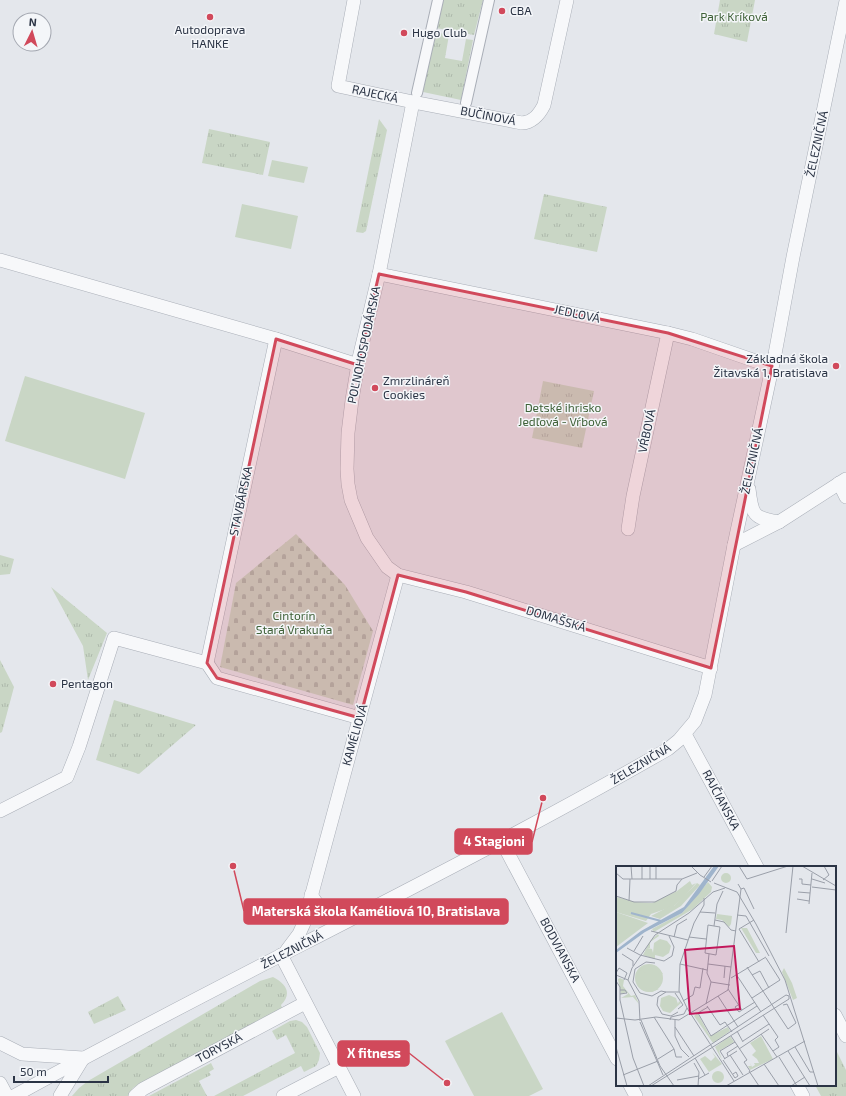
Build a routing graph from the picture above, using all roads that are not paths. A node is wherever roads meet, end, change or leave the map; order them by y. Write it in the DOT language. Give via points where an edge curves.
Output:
graph roads {
  1 [pos="354,0"];
  2 [pos="438,0"];
  3 [pos="487,0"];
  4 [pos="566,0"];
  5 [pos="846,1"];
  6 [pos="415,97"];
  7 [pos="466,103"];
  8 [pos="0,260"];
  9 [pos="379,274"];
  10 [pos="668,333"];
  11 [pos="276,339"];
  12 [pos="358,365"];
  13 [pos="772,366"];
  14 [pos="748,480"];
  15 [pos="843,481"];
  16 [pos="846,497"];
  17 [pos="779,522"];
  18 [pos="628,529"];
  19 [pos="734,545"];
  20 [pos="398,575"];
  21 [pos="207,663"];
  22 [pos="711,668"];
  23 [pos="360,718"];
  24 [pos="685,734"];
  25 [pos="0,811"];
  26 [pos="501,840"];
  27 [pos="756,866"];
  28 [pos="311,894"];
  29 [pos="352,918"];
  30 [pos="283,954"];
  31 [pos="305,1002"];
  32 [pos="836,1017"];
  33 [pos="846,1036"];
  34 [pos="0,1043"];
  35 [pos="616,1057"];
  36 [pos="82,1058"];
  37 [pos="339,1067"];
  38 [pos="0,1083"];
  39 [pos="631,1086"];
  40 [pos="798,1086"];
  41 [pos="7,1096"];
  42 [pos="14,1096"];
  43 [pos="60,1096"];
  44 [pos="135,1096"];
  45 [pos="283,1096"];
  46 [pos="354,1096"];
  47 [pos="636,1096"];
  48 [pos="803,1096"];
  1 -- 6 [label="street, RAJECKÁ" via="338,86"];
  2 -- 6 [label="street, POĽNOHOSPODÁRSKA"];
  3 -- 7 [label="street"];
  4 -- 6 [label="street, BUČINOVÁ" via="546,101 533,120 522,123"];
  5 -- 13 [label="street, ŽELEZNIČNÁ"];
  6 -- 9 [label="street, POĽNOHOSPODÁRSKA"];
  8 -- 11 [label="street"];
  9 -- 10 [label="street, JEDĽOVÁ"];
  9 -- 12 [label="street, POĽNOHOSPODÁRSKA"];
  10 -- 13 [label="street, JEDĽOVÁ"];
  10 -- 18 [label="street, VŔBOVÁ"];
  11 -- 12 [label="street"];
  11 -- 21 [label="street, STAVBÁRSKA"];
  12 -- 20 [label="street, POĽNOHOSPODÁRSKA" via="348,433 347,469 351,500 367,538 387,567"];
  13 -- 14 [label="street, ŽELEZNIČNÁ"];
  14 -- 17 [label="street" via="750,502 755,514 762,519"];
  14 -- 19 [label="street, ŽELEZNIČNÁ"];
  15 -- 16 [label="street"];
  15 -- 17 [label="street"];
  17 -- 19 [label="street"];
  19 -- 22 [label="street, ŽELEZNIČNÁ"];
  20 -- 22 [label="street, DOMAŠSKÁ" via="466,592"];
  20 -- 23 [label="street, KAMÉLIOVÁ"];
  21 -- 23 [label="street" via="217,678"];
  21 -- 25 [label="street" via="114,638 67,777"];
  22 -- 24 [label="street, ŽELEZNIČNÁ" via="700,709"];
  23 -- 28 [label="street, KAMÉLIOVÁ"];
  24 -- 26 [label="street, ŽELEZNIČNÁ" via="674,745 588,796"];
  24 -- 27 [label="street, RAJČIANSKA"];
  26 -- 29 [label="street, ŽELEZNIČNÁ"];
  26 -- 35 [label="street, BODVIANSKA"];
  28 -- 29 [label="street" via="326,914 337,918"];
  28 -- 30 [label="street, KAMÉLIOVÁ" via="301,930"];
  29 -- 30 [label="street, ŽELEZNIČNÁ"];
  30 -- 31 [label="street"];
  30 -- 36 [label="street, ŽELEZNIČNÁ"];
  31 -- 37 [label="street"];
  31 -- 44 [label="street, TORYSKÁ" via="143,1089"];
  32 -- 33 [label="street"];
  34 -- 36 [label="street" via="22,1054"];
  36 -- 42 [label="street, ŽELEZNIČNÁ"];
  36 -- 43 [label="street"];
  37 -- 45 [label="street"];
  37 -- 46 [label="street"];
  38 -- 41 [label="street"];
  39 -- 47 [label="street"];
  40 -- 48 [label="street"];
}
